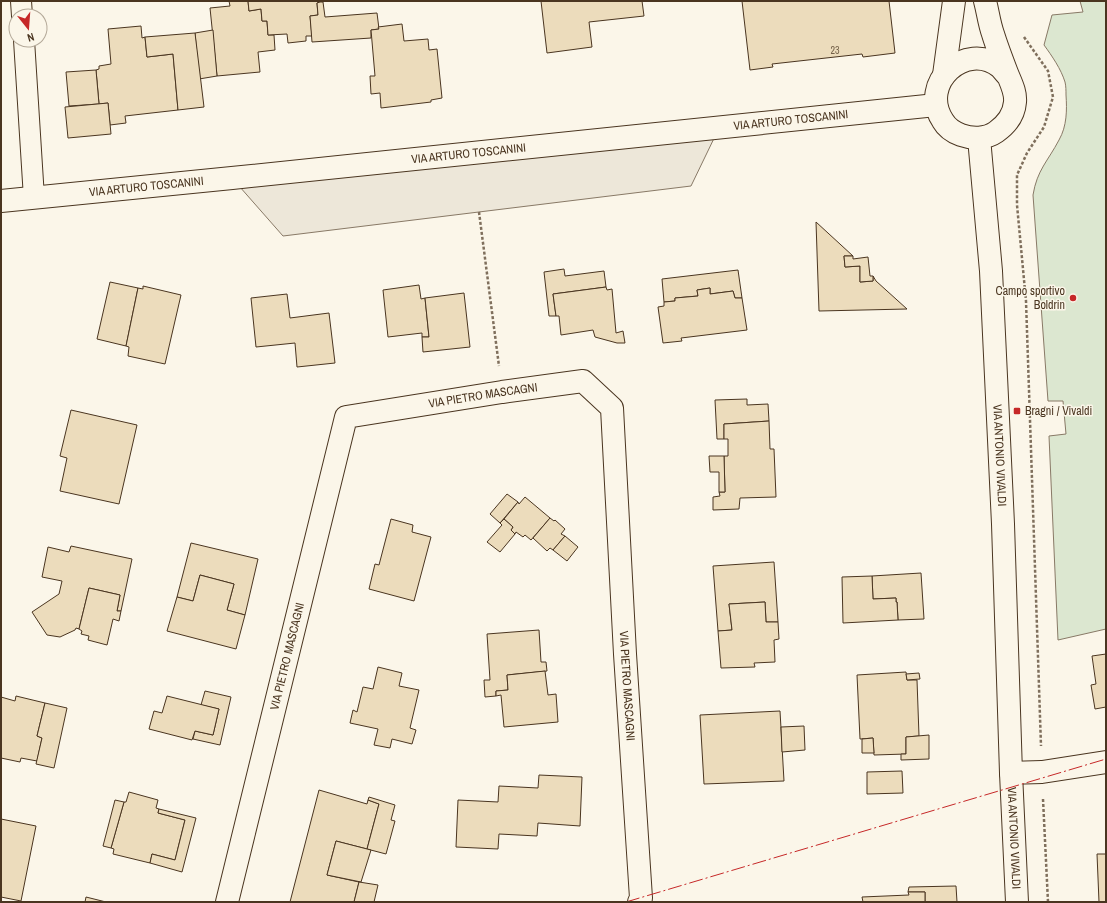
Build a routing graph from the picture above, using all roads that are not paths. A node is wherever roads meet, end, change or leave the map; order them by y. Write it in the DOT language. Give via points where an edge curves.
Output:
graph roads {
  1 [pos="954,1"];
  2 [pos="985,1"];
  3 [pos="25,48"];
  4 [pos="944,74"];
  5 [pos="1008,76"];
  6 [pos="936,104"];
  7 [pos="979,138"];
  8 [pos="34,198"];
  9 [pos="1,200"];
  10 [pos="1106,762"];
  11 [pos="1011,773"];
  12 [pos="227,902"];
  13 [pos="638,902"];
  14 [pos="1017,902"];
  1 -- 4 [label="street"];
  2 -- 5 [label="street" via="992,32"];
  3 -- 8 [label="street"];
  4 -- 5 [label="street" via="964,60 976,59 988,61"];
  4 -- 6 [label="street" via="938,83"];
  5 -- 7 [label="street" via="1014,88 1015,102 1011,115 1003,126 992,134"];
  6 -- 7 [label="street" via="939,116 946,126 967,138"];
  6 -- 8 [label="street, VIA ARTURO TOSCANINI"];
  7 -- 11 [label="street, VIA ANTONIO VIVALDI" via="993,303"];
  8 -- 9 [label="street, VIA ARTURO TOSCANINI"];
  10 -- 11 [label="street, VIA ANTONIO VIVALDI" via="1042,772"];
  11 -- 14 [label="street, VIA ANTONIO VIVALDI"];
  12 -- 13 [label="street, VIA PIETRO MASCAGNI" via="346,417 583,381 612,408 625,654 642,898"];
}
